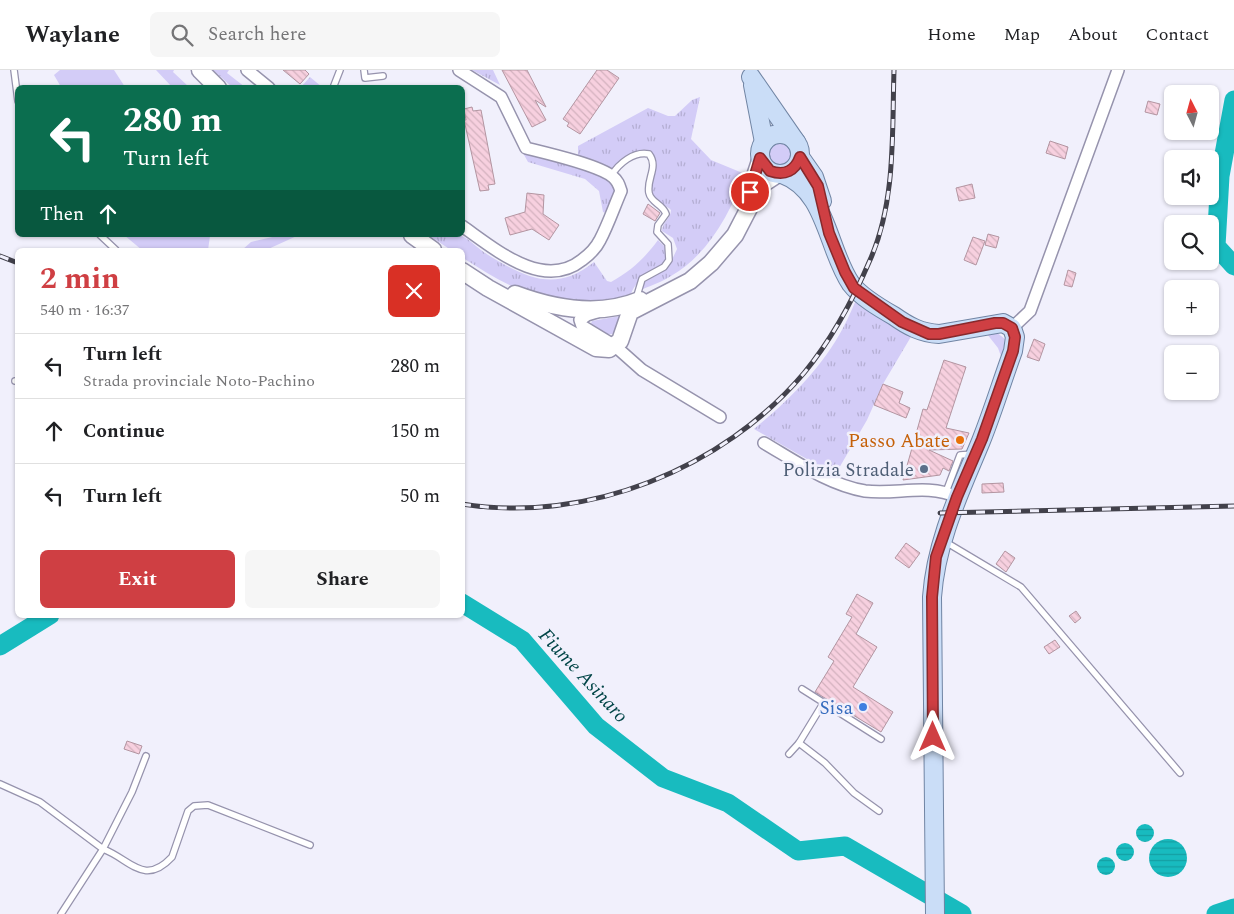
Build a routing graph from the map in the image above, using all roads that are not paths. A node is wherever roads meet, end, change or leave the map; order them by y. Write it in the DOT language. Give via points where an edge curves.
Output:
graph roads {
  1 [pos="14,70"];
  2 [pos="200,70"];
  3 [pos="340,70"];
  4 [pos="364,70"];
  5 [pos="459,70"];
  6 [pos="1118,70"];
  7 [pos="253,72"];
  8 [pos="750,73"];
  9 [pos="383,76"];
  10 [pos="16,85"];
  11 [pos="215,85"];
  12 [pos="266,85"];
  13 [pos="334,85"];
  14 [pos="762,150"];
  15 [pos="798,150"];
  16 [pos="780,174"];
  17 [pos="612,176"];
  18 [pos="465,228"];
  19 [pos="829,233"];
  20 [pos="102,237"];
  21 [pos="415,237"];
  22 [pos="114,248"];
  23 [pos="430,248"];
  24 [pos="465,268"];
  25 [pos="465,272"];
  26 [pos="635,302"];
  27 [pos="609,309"];
  28 [pos="1012,328"];
  29 [pos="615,346"];
  30 [pos="720,416"];
  31 [pos="764,443"];
  32 [pos="951,494"];
  33 [pos="942,540"];
  34 [pos="802,689"];
  35 [pos="824,702"];
  36 [pos="881,739"];
  37 [pos="799,743"];
  38 [pos="789,754"];
  39 [pos="146,756"];
  40 [pos="1180,774"];
  41 [pos="0,784"];
  42 [pos="879,811"];
  43 [pos="310,845"];
  44 [pos="103,849"];
  45 [pos="60,914"];
  46 [pos="935,914"];
  1 -- 10 [label="lane"];
  2 -- 11 [label="main road"];
  3 -- 13 [label="lane"];
  4 -- 9 [label="lane" via="365,78"];
  5 -- 17 [label="street" via="501,97 526,148"];
  6 -- 28 [label="street" via="1030,312"];
  7 -- 12 [label="street"];
  8 -- 14 [label="main road"];
  8 -- 15 [label="main road"];
  14 -- 15 [label="main road" via="769,137 784,134"];
  14 -- 16 [label="main road" via="770,171"];
  14 -- 26 [label="main road" via="750,192 730,232 720,244 686,276"];
  15 -- 16 [label="main road" via="794,168"];
  15 -- 19 [label="main road" via="818,186"];
  16 -- 19 [label="main road" via="805,186"];
  16 -- 29 [label="main road" via="761,185 724,249 690,281 630,312 620,342"];
  17 -- 18 [label="street" via="621,190 600,241 590,254 570,268 544,272 527,266"];
  17 -- 26 [label="lane" via="626,160 638,154 649,154 654,165 649,195 666,214 657,232 668,244 669,260 664,267 642,280"];
  19 -- 28 [label="main road" via="854,288 918,330 939,334 1003,323"];
  20 -- 22 [label="lane"];
  21 -- 23 [label="main road"];
  24 -- 27 [label="main road" via="535,302 556,307"];
  25 -- 29 [label="main road" via="596,348"];
  26 -- 27 [label="main road"];
  27 -- 29 [label="street" via="587,315 580,323"];
  28 -- 32 [label="main road" via="1015,337 1013,351 976,454"];
  29 -- 30 [label="street" via="642,370"];
  31 -- 32 [label="street" via="852,488 884,492 932,489"];
  32 -- 33 [label="main road"];
  33 -- 40 [label="lane" via="1021,587"];
  33 -- 46 [label="main road" via="936,557 932,597"];
  34 -- 35 [label="lane"];
  35 -- 36 [label="lane"];
  35 -- 37 [label="lane"];
  37 -- 38 [label="lane"];
  37 -- 42 [label="lane" via="825,763 854,794"];
  39 -- 44 [label="lane"];
  41 -- 44 [label="lane" via="40,802"];
  43 -- 44 [label="lane" via="200,805 188,810 172,858 161,867 139,871 116,854"];
  44 -- 45 [label="lane"];
}
